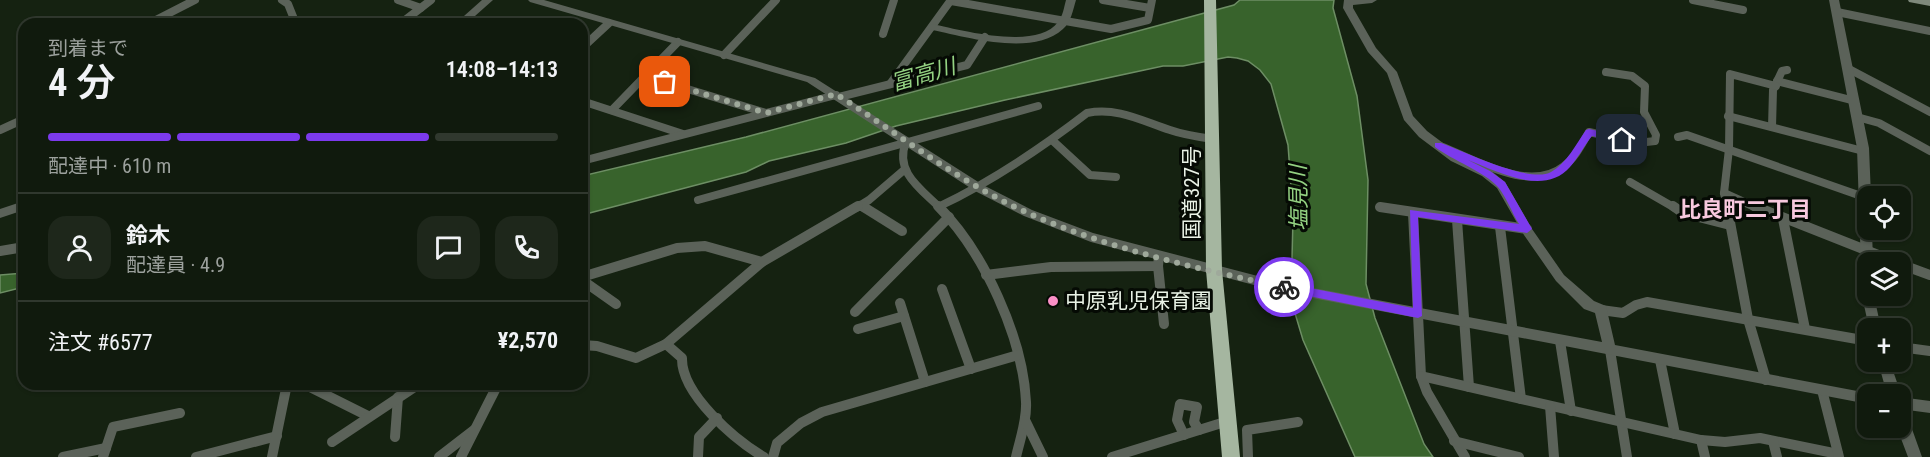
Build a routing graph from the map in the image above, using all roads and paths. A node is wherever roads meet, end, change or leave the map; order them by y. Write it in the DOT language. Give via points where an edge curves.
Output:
graph roads {
  1 [pos="195,0"];
  2 [pos="282,0"];
  3 [pos="398,0"];
  4 [pos="431,0"];
  5 [pos="488,0"];
  6 [pos="533,0"];
  7 [pos="776,0"];
  8 [pos="894,0"];
  9 [pos="951,0"];
  10 [pos="1071,0"];
  11 [pos="1103,0"];
  12 [pos="1372,0"];
  13 [pos="1693,0"];
  14 [pos="1913,0"];
  15 [pos="292,2"];
  16 [pos="1930,3"];
  17 [pos="1151,4"];
  18 [pos="1210,4"];
  19 [pos="1836,6"];
  20 [pos="421,8"];
  21 [pos="1743,10"];
  22 [pos="160,18"];
  23 [pos="295,18"];
  24 [pos="408,18"];
  25 [pos="468,18"];
  26 [pos="1064,21"];
  27 [pos="609,23"];
  28 [pos="932,27"];
  29 [pos="1930,31"];
  30 [pos="883,34"];
  31 [pos="985,37"];
  32 [pos="588,42"];
  33 [pos="678,42"];
  34 [pos="724,55"];
  35 [pos="1849,69"];
  36 [pos="1787,70"];
  37 [pos="1605,72"];
  38 [pos="645,76"];
  39 [pos="890,84"];
  40 [pos="1776,84"];
  41 [pos="840,97"];
  42 [pos="1855,100"];
  43 [pos="588,103"];
  44 [pos="1038,106"];
  45 [pos="612,110"];
  46 [pos="1930,112"];
  47 [pos="766,113"];
  48 [pos="1728,116"];
  49 [pos="1857,117"];
  50 [pos="18,121"];
  51 [pos="1772,127"];
  52 [pos="0,130"];
  53 [pos="683,134"];
  54 [pos="1678,137"];
  55 [pos="1213,139"];
  56 [pos="1052,140"];
  57 [pos="905,142"];
  58 [pos="1438,145"];
  59 [pos="1729,149"];
  60 [pos="1863,151"];
  61 [pos="1930,151"];
  62 [pos="588,159"];
  63 [pos="904,170"];
  64 [pos="1116,177"];
  65 [pos="1630,182"];
  66 [pos="1864,186"];
  67 [pos="979,188"];
  68 [pos="1724,193"];
  69 [pos="1857,195"];
  70 [pos="698,200"];
  71 [pos="860,205"];
  72 [pos="940,206"];
  73 [pos="18,207"];
  74 [pos="1380,207"];
  75 [pos="1413,213"];
  76 [pos="0,214"];
  77 [pos="949,217"];
  78 [pos="1783,219"];
  79 [pos="1457,220"];
  80 [pos="1730,225"];
  81 [pos="1500,226"];
  82 [pos="1527,229"];
  83 [pos="902,231"];
  84 [pos="1865,240"];
  85 [pos="18,248"];
  86 [pos="0,251"];
  87 [pos="1865,252"];
  88 [pos="1158,261"];
  89 [pos="762,262"];
  90 [pos="1911,268"];
  91 [pos="1214,270"];
  92 [pos="1930,274"];
  93 [pos="986,275"];
  94 [pos="588,276"];
  95 [pos="588,283"];
  96 [pos="942,289"];
  97 [pos="900,303"];
  98 [pos="616,304"];
  99 [pos="1601,310"];
  100 [pos="855,312"];
  101 [pos="1418,313"];
  102 [pos="904,316"];
  103 [pos="1749,319"];
  104 [pos="1465,322"];
  105 [pos="1164,324"];
  106 [pos="858,329"];
  107 [pos="1804,329"];
  108 [pos="1513,332"];
  109 [pos="1857,339"];
  110 [pos="1560,341"];
  111 [pos="666,344"];
  112 [pos="588,345"];
  113 [pos="1911,348"];
  114 [pos="1610,350"];
  115 [pos="1930,351"];
  116 [pos="1018,355"];
  117 [pos="1660,360"];
  118 [pos="970,369"];
  119 [pos="1421,376"];
  120 [pos="1766,380"];
  121 [pos="925,382"];
  122 [pos="1469,387"];
  123 [pos="286,390"];
  124 [pos="316,390"];
  125 [pos="409,390"];
  126 [pos="495,390"];
  127 [pos="1822,390"];
  128 [pos="1857,396"];
  129 [pos="398,397"];
  130 [pos="1521,399"];
  131 [pos="1911,404"];
  132 [pos="1550,406"];
  133 [pos="1930,407"];
  134 [pos="1571,411"];
  135 [pos="180,413"];
  136 [pos="368,417"];
  137 [pos="717,418"];
  138 [pos="1025,420"];
  139 [pos="1228,421"];
  140 [pos="1298,422"];
  141 [pos="1623,423"];
  142 [pos="476,429"];
  143 [pos="1199,430"];
  144 [pos="1675,434"];
  145 [pos="1184,435"];
  146 [pos="277,436"];
  147 [pos="395,437"];
  148 [pos="1908,438"];
  149 [pos="1701,440"];
  150 [pos="1454,441"];
  151 [pos="1773,441"];
  152 [pos="332,442"];
  153 [pos="104,453"];
  154 [pos="1839,455"];
  155 [pos="63,457"];
  156 [pos="196,457"];
  157 [pos="272,457"];
  158 [pos="439,457"];
  159 [pos="461,457"];
  160 [pos="698,457"];
  161 [pos="764,457"];
  162 [pos="773,457"];
  163 [pos="1016,457"];
  164 [pos="1043,457"];
  165 [pos="1112,457"];
  166 [pos="1232,457"];
  167 [pos="1248,457"];
  168 [pos="1465,457"];
  169 [pos="1519,457"];
  170 [pos="1554,457"];
  171 [pos="1627,457"];
  172 [pos="1705,457"];
  173 [pos="1777,457"];
  174 [pos="1915,457"];
  1 -- 22 [label="street"];
  2 -- 15 [label="street"];
  3 -- 20 [label="street"];
  4 -- 20 [label="street"];
  5 -- 25 [label="street"];
  6 -- 27 [label="street"];
  7 -- 34 [label="street"];
  8 -- 30 [label="street"];
  9 -- 26 [label="street"];
  9 -- 28 [label="street"];
  10 -- 26 [label="street"];
  11 -- 17 [label="street"];
  12 -- 58 [label="street" via="1348,2 1348,8 1372,50 1392,72 1408,117"];
  13 -- 21 [label="street"];
  14 -- 16 [label="main road"];
  15 -- 23 [label="street"];
  17 -- 26 [label="street" via="1148,20 1111,29"];
  18 -- 55 [label="highway, 国道327号"];
  19 -- 29 [label="street"];
  19 -- 35 [label="street"];
  20 -- 24 [label="street"];
  26 -- 31 [label="street" via="1052,32 1022,41"];
  27 -- 32 [label="street"];
  27 -- 33 [label="street"];
  28 -- 31 [label="street"];
  28 -- 39 [label="street"];
  31 -- 39 [label="street" via="967,65"];
  33 -- 34 [label="street"];
  33 -- 38 [label="street"];
  34 -- 41 [label="street" via="811,80"];
  35 -- 42 [label="street"];
  35 -- 46 [label="street"];
  36 -- 40 [label="street" via="1782,71"];
  37 -- 58 [label="street" via="1628,74 1642,81 1644,112 1656,135 1655,141 1638,143 1589,132 1565,166 1551,177 1541,178 1505,170"];
  38 -- 45 [label="street"];
  38 -- 47 [label="street"];
  39 -- 41 [label="street"];
  40 -- 42 [label="street"];
  40 -- 48 [label="street" via="1730,74"];
  40 -- 51 [label="street"];
  41 -- 47 [label="street"];
  41 -- 57 [label="street"];
  42 -- 49 [label="street"];
  43 -- 45 [label="street"];
  44 -- 57 [label="street"];
  45 -- 53 [label="street"];
  47 -- 53 [label="street"];
  48 -- 51 [label="street"];
  48 -- 59 [label="street"];
  49 -- 60 [label="street"];
  49 -- 61 [label="street" via="1879,123"];
  50 -- 52 [label="street"];
  51 -- 60 [label="street"];
  53 -- 62 [label="street"];
  54 -- 59 [label="street" via="1687,135"];
  55 -- 56 [label="street" via="1172,131 1107,110 1087,113"];
  55 -- 91 [label="highway, 国道327号"];
  56 -- 64 [label="street" via="1090,175"];
  56 -- 67 [label="street"];
  57 -- 63 [label="street"];
  57 -- 67 [label="street"];
  57 -- 70 [label="street"];
  58 -- 82 [label="street" via="1501,185"];
  59 -- 68 [label="street"];
  59 -- 69 [label="street"];
  60 -- 66 [label="street"];
  63 -- 71 [label="street"];
  63 -- 72 [label="street"];
  65 -- 80 [label="street" via="1683,213"];
  67 -- 72 [label="street"];
  67 -- 88 [label="street" via="1028,213"];
  68 -- 78 [label="street"];
  68 -- 80 [label="street"];
  71 -- 83 [label="street"];
  71 -- 89 [label="street"];
  72 -- 77 [label="street"];
  73 -- 76 [label="street"];
  74 -- 75 [label="street"];
  75 -- 79 [label="street"];
  75 -- 101 [label="street"];
  77 -- 93 [label="street"];
  77 -- 100 [label="street"];
  78 -- 87 [label="street"];
  78 -- 107 [label="street"];
  79 -- 81 [label="street"];
  79 -- 104 [label="street"];
  80 -- 103 [label="street"];
  81 -- 82 [label="street"];
  81 -- 108 [label="street"];
  82 -- 99 [label="street" via="1560,278 1589,306"];
  84 -- 87 [label="street"];
  85 -- 86 [label="street"];
  88 -- 91 [label="street"];
  88 -- 93 [label="street" via="1037,267"];
  88 -- 105 [label="street"];
  89 -- 94 [label="street" via="705,246 677,248"];
  89 -- 111 [label="street"];
  90 -- 92 [label="street"];
  91 -- 101 [label="street"];
  91 -- 139 [label="highway, 国道327号"];
  93 -- 116 [label="street"];
  95 -- 98 [label="street"];
  96 -- 118 [label="street"];
  97 -- 102 [label="street"];
  99 -- 103 [label="street" via="1623,313 1647,302"];
  99 -- 114 [label="street"];
  101 -- 104 [label="street"];
  101 -- 119 [label="street"];
  102 -- 106 [label="street"];
  102 -- 121 [label="street"];
  103 -- 107 [label="street"];
  103 -- 120 [label="street"];
  104 -- 108 [label="street"];
  104 -- 122 [label="street"];
  107 -- 109 [label="street"];
  108 -- 110 [label="street"];
  108 -- 130 [label="street"];
  110 -- 114 [label="street"];
  110 -- 134 [label="street"];
  111 -- 112 [label="street" via="636,358"];
  111 -- 137 [label="street" via="682,358 682,371 696,398"];
  113 -- 115 [label="street"];
  114 -- 117 [label="street"];
  114 -- 141 [label="street"];
  116 -- 118 [label="street"];
  116 -- 138 [label="street" via="1026,400"];
  117 -- 120 [label="street"];
  117 -- 144 [label="street"];
  118 -- 121 [label="street"];
  119 -- 122 [label="street"];
  119 -- 150 [label="street"];
  120 -- 127 [label="street"];
  121 -- 162 [label="street" via="822,412 777,443"];
  122 -- 130 [label="street"];
  123 -- 146 [label="street"];
  124 -- 136 [label="street"];
  125 -- 129 [label="street"];
  126 -- 142 [label="street"];
  127 -- 128 [label="street"];
  127 -- 154 [label="street"];
  129 -- 136 [label="street"];
  129 -- 147 [label="street"];
  130 -- 132 [label="street"];
  131 -- 133 [label="street"];
  132 -- 134 [label="street"];
  132 -- 170 [label="street"];
  134 -- 141 [label="street"];
  135 -- 153 [label="street" via="114,427"];
  136 -- 152 [label="street"];
  137 -- 160 [label="street" via="699,437"];
  137 -- 161 [label="street"];
  138 -- 163 [label="street"];
  138 -- 164 [label="street"];
  139 -- 143 [label="street"];
  139 -- 166 [label="highway, 国道327号"];
  140 -- 167 [label="street" via="1247,429"];
  141 -- 144 [label="street"];
  141 -- 171 [label="street"];
  142 -- 158 [label="street"];
  142 -- 159 [label="street"];
  143 -- 145 [label="street"];
  143 -- 145 [label="street" via="1194,422 1197,407 1180,404 1177,420"];
  144 -- 149 [label="street"];
  145 -- 165 [label="street"];
  146 -- 156 [label="street"];
  146 -- 157 [label="street"];
  148 -- 174 [label="street"];
  149 -- 151 [label="street"];
  149 -- 172 [label="street"];
  150 -- 168 [label="street"];
  150 -- 169 [label="street"];
  151 -- 154 [label="street"];
  151 -- 173 [label="street"];
  153 -- 155 [label="street"];
}
